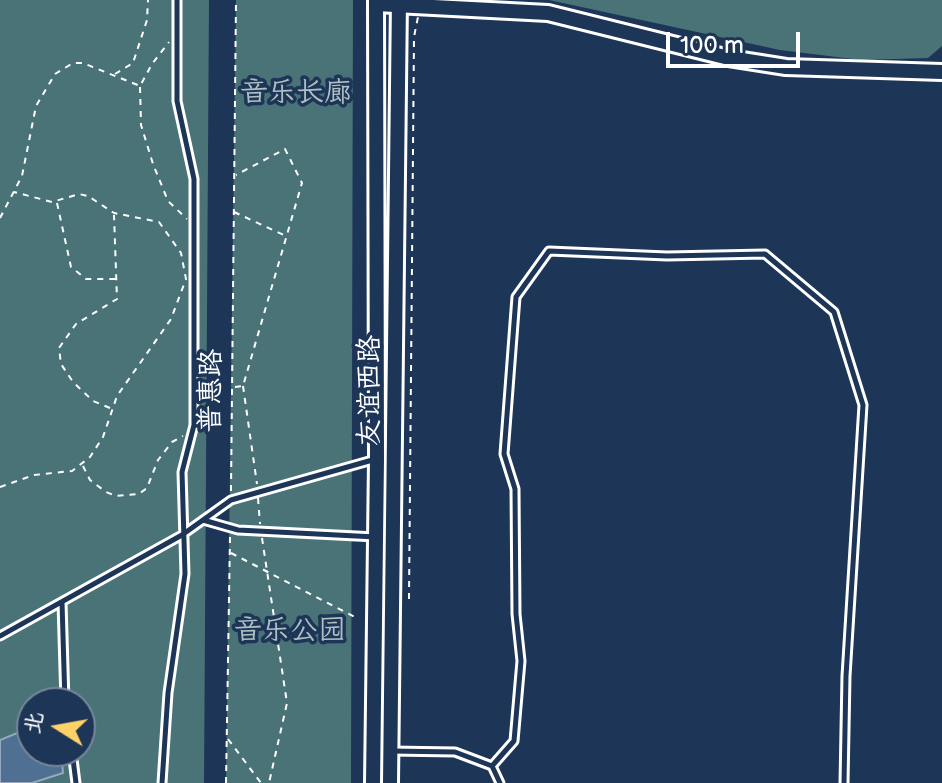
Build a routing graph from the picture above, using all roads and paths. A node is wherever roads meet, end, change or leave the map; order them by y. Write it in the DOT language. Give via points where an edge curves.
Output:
graph roads {
  1 [pos="148,0"];
  2 [pos="177,0"];
  3 [pos="236,0"];
  4 [pos="376,2"];
  5 [pos="399,2"];
  6 [pos="419,6"];
  7 [pos="177,34"];
  8 [pos="942,72"];
  9 [pos="114,74"];
  10 [pos="140,86"];
  11 [pos="235,176"];
  12 [pos="14,192"];
  13 [pos="57,202"];
  14 [pos="234,212"];
  15 [pos="114,213"];
  16 [pos="0,218"];
  17 [pos="194,223"];
  18 [pos="287,237"];
  19 [pos="118,279"];
  20 [pos="243,386"];
  21 [pos="232,387"];
  22 [pos="111,408"];
  23 [pos="192,432"];
  24 [pos="377,459"];
  25 [pos="82,465"];
  26 [pos="0,487"];
  27 [pos="258,492"];
  28 [pos="231,500"];
  29 [pos="203,520"];
  30 [pos="230,528"];
  31 [pos="260,530"];
  32 [pos="182,535"];
  33 [pos="377,537"];
  34 [pos="230,553"];
  35 [pos="270,572"];
  36 [pos="409,599"];
  37 [pos="62,602"];
  38 [pos="355,617"];
  39 [pos="0,636"];
  40 [pos="65,687"];
  41 [pos="227,737"];
  42 [pos="390,751"];
  43 [pos="492,766"];
  44 [pos="162,783"];
  45 [pos="226,783"];
  46 [pos="261,783"];
  47 [pos="269,783"];
  48 [pos="373,783"];
  49 [pos="390,783"];
  50 [pos="500,783"];
  51 [pos="844,783"];
  1 -- 9 [label="path" via="133,63"];
  2 -- 7 [label="lane"];
  3 -- 11 [label="path, 普惠路"];
  4 -- 5 [label="main road"];
  4 -- 24 [label="main road, 友谊西路"];
  5 -- 6 [label="main road"];
  5 -- 42 [label="main road, 友谊西路"];
  6 -- 8 [label="main road" via="548,13 786,67"];
  6 -- 36 [label="path" via="414,37"];
  7 -- 10 [label="path"];
  7 -- 17 [label="lane" via="177,101 194,179"];
  9 -- 10 [label="path"];
  9 -- 12 [label="path" via="73,63 55,74 36,106 27,161"];
  10 -- 17 [label="path" via="141,125 157,175 168,201"];
  11 -- 14 [label="path, 普惠路"];
  11 -- 18 [label="path" via="285,149 302,183"];
  12 -- 13 [label="path"];
  12 -- 16 [label="path"];
  13 -- 15 [label="path" via="79,194"];
  13 -- 19 [label="path" via="71,267 86,279"];
  14 -- 18 [label="path"];
  14 -- 21 [label="path, 普惠路"];
  15 -- 19 [label="path"];
  15 -- 22 [label="path" via="165,228 181,253 186,279 171,319"];
  17 -- 23 [label="lane"];
  18 -- 20 [label="path"];
  19 -- 22 [label="path" via="117,299 76,324 59,348 61,364 73,382 93,401"];
  20 -- 21 [label="path"];
  20 -- 27 [label="path"];
  21 -- 28 [label="path, 普惠路"];
  22 -- 25 [label="path" via="98,448"];
  23 -- 25 [label="path" via="172,442 139,494 106,492"];
  23 -- 32 [label="lane" via="182,472"];
  24 -- 27 [label="lane"];
  24 -- 33 [label="main road, 友谊西路"];
  25 -- 26 [label="path"];
  27 -- 28 [label="lane"];
  27 -- 31 [label="path"];
  28 -- 29 [label="lane"];
  29 -- 30 [label="lane"];
  29 -- 32 [label="lane"];
  30 -- 31 [label="lane"];
  30 -- 34 [label="path"];
  31 -- 33 [label="lane"];
  31 -- 35 [label="path"];
  32 -- 37 [label="lane"];
  32 -- 44 [label="lane" via="185,574"];
  33 -- 48 [label="main road, 友谊西路"];
  34 -- 35 [label="path"];
  34 -- 41 [label="path"];
  35 -- 38 [label="path"];
  35 -- 47 [label="path" via="287,703"];
  37 -- 39 [label="lane"];
  37 -- 40 [label="lane"];
  41 -- 45 [label="path"];
  41 -- 46 [label="path"];
  42 -- 43 [label="lane" via="455,752"];
  42 -- 49 [label="main road, 友谊西路"];
  43 -- 50 [label="lane"];
  43 -- 51 [label="lane" via="514,741 521,661 515,489 504,454 516,297 549,251 765,254 834,312 863,405"];
}
